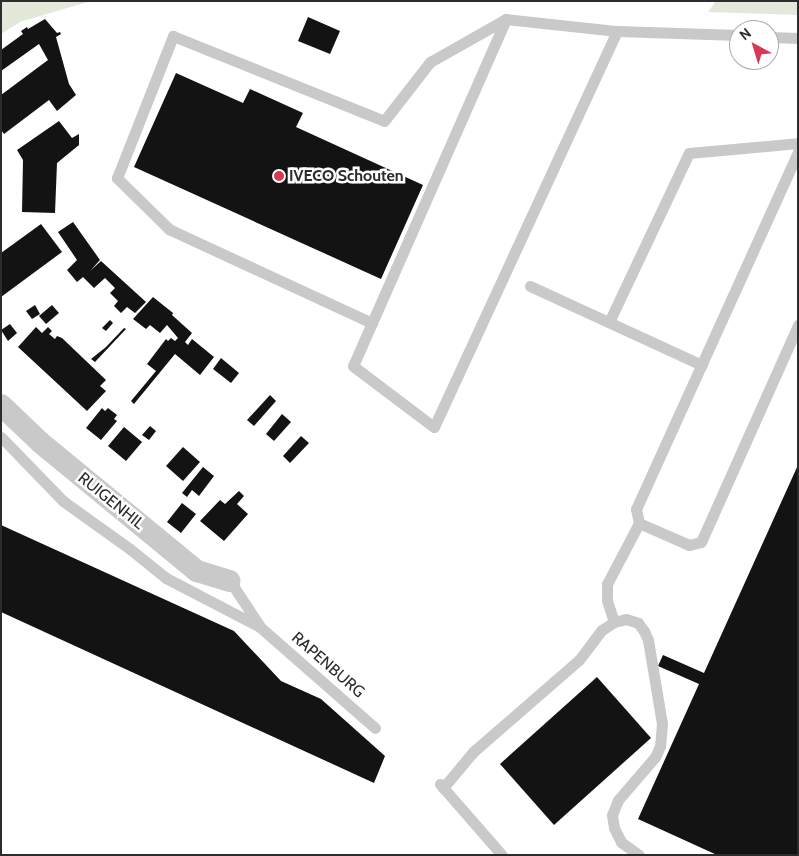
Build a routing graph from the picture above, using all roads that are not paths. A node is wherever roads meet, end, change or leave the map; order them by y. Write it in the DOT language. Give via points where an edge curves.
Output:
graph roads {
  1 [pos="506,19"];
  2 [pos="617,31"];
  3 [pos="729,35"];
  4 [pos="779,37"];
  5 [pos="798,38"];
  6 [pos="798,143"];
  7 [pos="798,152"];
  8 [pos="530,286"];
  9 [pos="609,322"];
  10 [pos="372,323"];
  11 [pos="798,326"];
  12 [pos="702,365"];
  13 [pos="1,405"];
  14 [pos="1,437"];
  15 [pos="639,523"];
  16 [pos="230,581"];
  17 [pos="614,622"];
  18 [pos="260,627"];
  19 [pos="376,728"];
  20 [pos="502,855"];
  21 [pos="639,855"];
  1 -- 2 [label="lane"];
  1 -- 10 [label="lane"];
  1 -- 10 [label="lane" via="430,62 384,121 172,36 117,178 169,229"];
  2 -- 3 [label="lane"];
  2 -- 10 [label="lane" via="434,427 353,366"];
  4 -- 5 [label="lane"];
  6 -- 9 [label="lane" via="689,153"];
  7 -- 12 [label="lane"];
  8 -- 9 [label="lane"];
  9 -- 12 [label="lane"];
  11 -- 15 [label="lane" via="701,542 689,544"];
  12 -- 15 [label="lane" via="636,509"];
  13 -- 16 [label="street, RUIGENHIL" via="41,443 196,571"];
  14 -- 18 [label="lane" via="63,501 166,578"];
  15 -- 17 [label="lane" via="607,584 606,600"];
  16 -- 18 [label="lane"];
  17 -- 20 [label="lane" via="602,630 579,660 473,752 442,786"];
  17 -- 21 [label="lane" via="626,619 638,623 644,630 662,724 660,746 655,757 618,800 612,816 621,842"];
  18 -- 19 [label="lane, RAPENBURG"];
}
